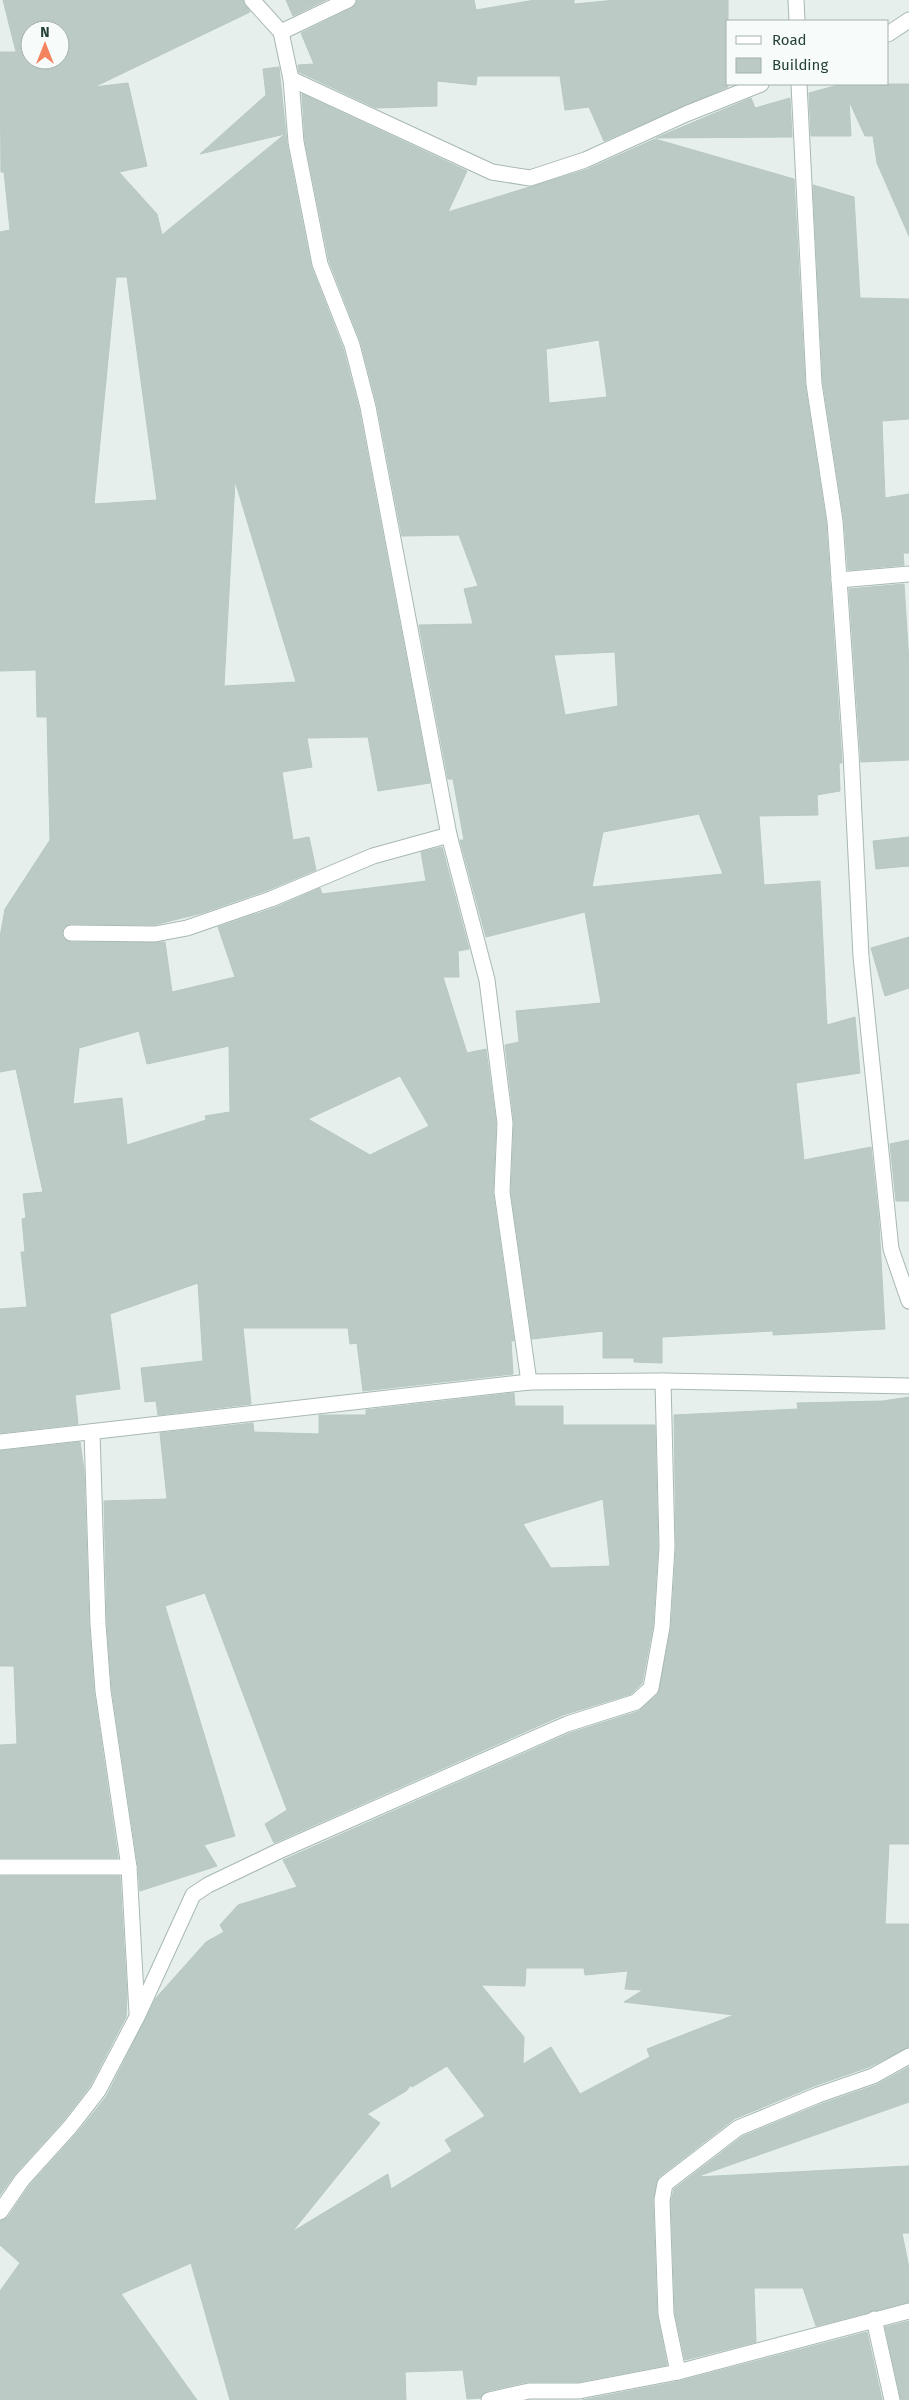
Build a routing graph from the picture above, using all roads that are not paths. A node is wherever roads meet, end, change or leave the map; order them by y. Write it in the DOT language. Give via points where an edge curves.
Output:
graph roads {
  1 [pos="252,0"];
  2 [pos="348,0"];
  3 [pos="796,0"];
  4 [pos="797,20"];
  5 [pos="909,20"];
  6 [pos="281,32"];
  7 [pos="889,33"];
  8 [pos="291,79"];
  9 [pos="758,85"];
  10 [pos="799,85"];
  11 [pos="909,574"];
  12 [pos="840,580"];
  13 [pos="449,835"];
  14 [pos="72,933"];
  15 [pos="909,1302"];
  16 [pos="663,1381"];
  17 [pos="529,1382"];
  18 [pos="909,1386"];
  19 [pos="92,1432"];
  20 [pos="0,1442"];
  21 [pos="0,1867"];
  22 [pos="129,1867"];
  23 [pos="138,2014"];
  24 [pos="909,2056"];
  25 [pos="0,2212"];
  26 [pos="909,2311"];
  27 [pos="874,2319"];
  28 [pos="678,2372"];
  29 [pos="580,2396"];
  30 [pos="489,2400"];
  31 [pos="892,2400"];
  1 -- 6 [label="street"];
  2 -- 6 [label="street"];
  3 -- 4 [label="street"];
  5 -- 7 [label="street"];
  6 -- 8 [label="street"];
  8 -- 9 [label="street" via="492,172 530,178 585,160"];
  8 -- 13 [label="street" via="296,142 320,264 352,344 368,407"];
  10 -- 12 [label="street" via="814,384 835,521"];
  11 -- 12 [label="street"];
  12 -- 15 [label="street" via="860,957 891,1248"];
  13 -- 14 [label="street" via="372,856 271,899 187,928 155,934"];
  13 -- 17 [label="street" via="487,980 505,1123 502,1192"];
  16 -- 17 [label="street"];
  16 -- 18 [label="street"];
  16 -- 23 [label="street" via="667,1547 662,1627 651,1688 636,1702 567,1724 208,1885 194,1895"];
  17 -- 19 [label="street"];
  19 -- 20 [label="street"];
  19 -- 22 [label="street" via="103,1691"];
  21 -- 22 [label="street"];
  22 -- 23 [label="street"];
  23 -- 25 [label="street" via="98,2091 22,2180"];
  24 -- 28 [label="street" via="873,2076 738,2128 665,2184 662,2200 666,2314"];
  26 -- 27 [label="street"];
  27 -- 28 [label="street"];
  27 -- 31 [label="street"];
  28 -- 29 [label="street"];
  29 -- 30 [label="street" via="529,2391"];
}
